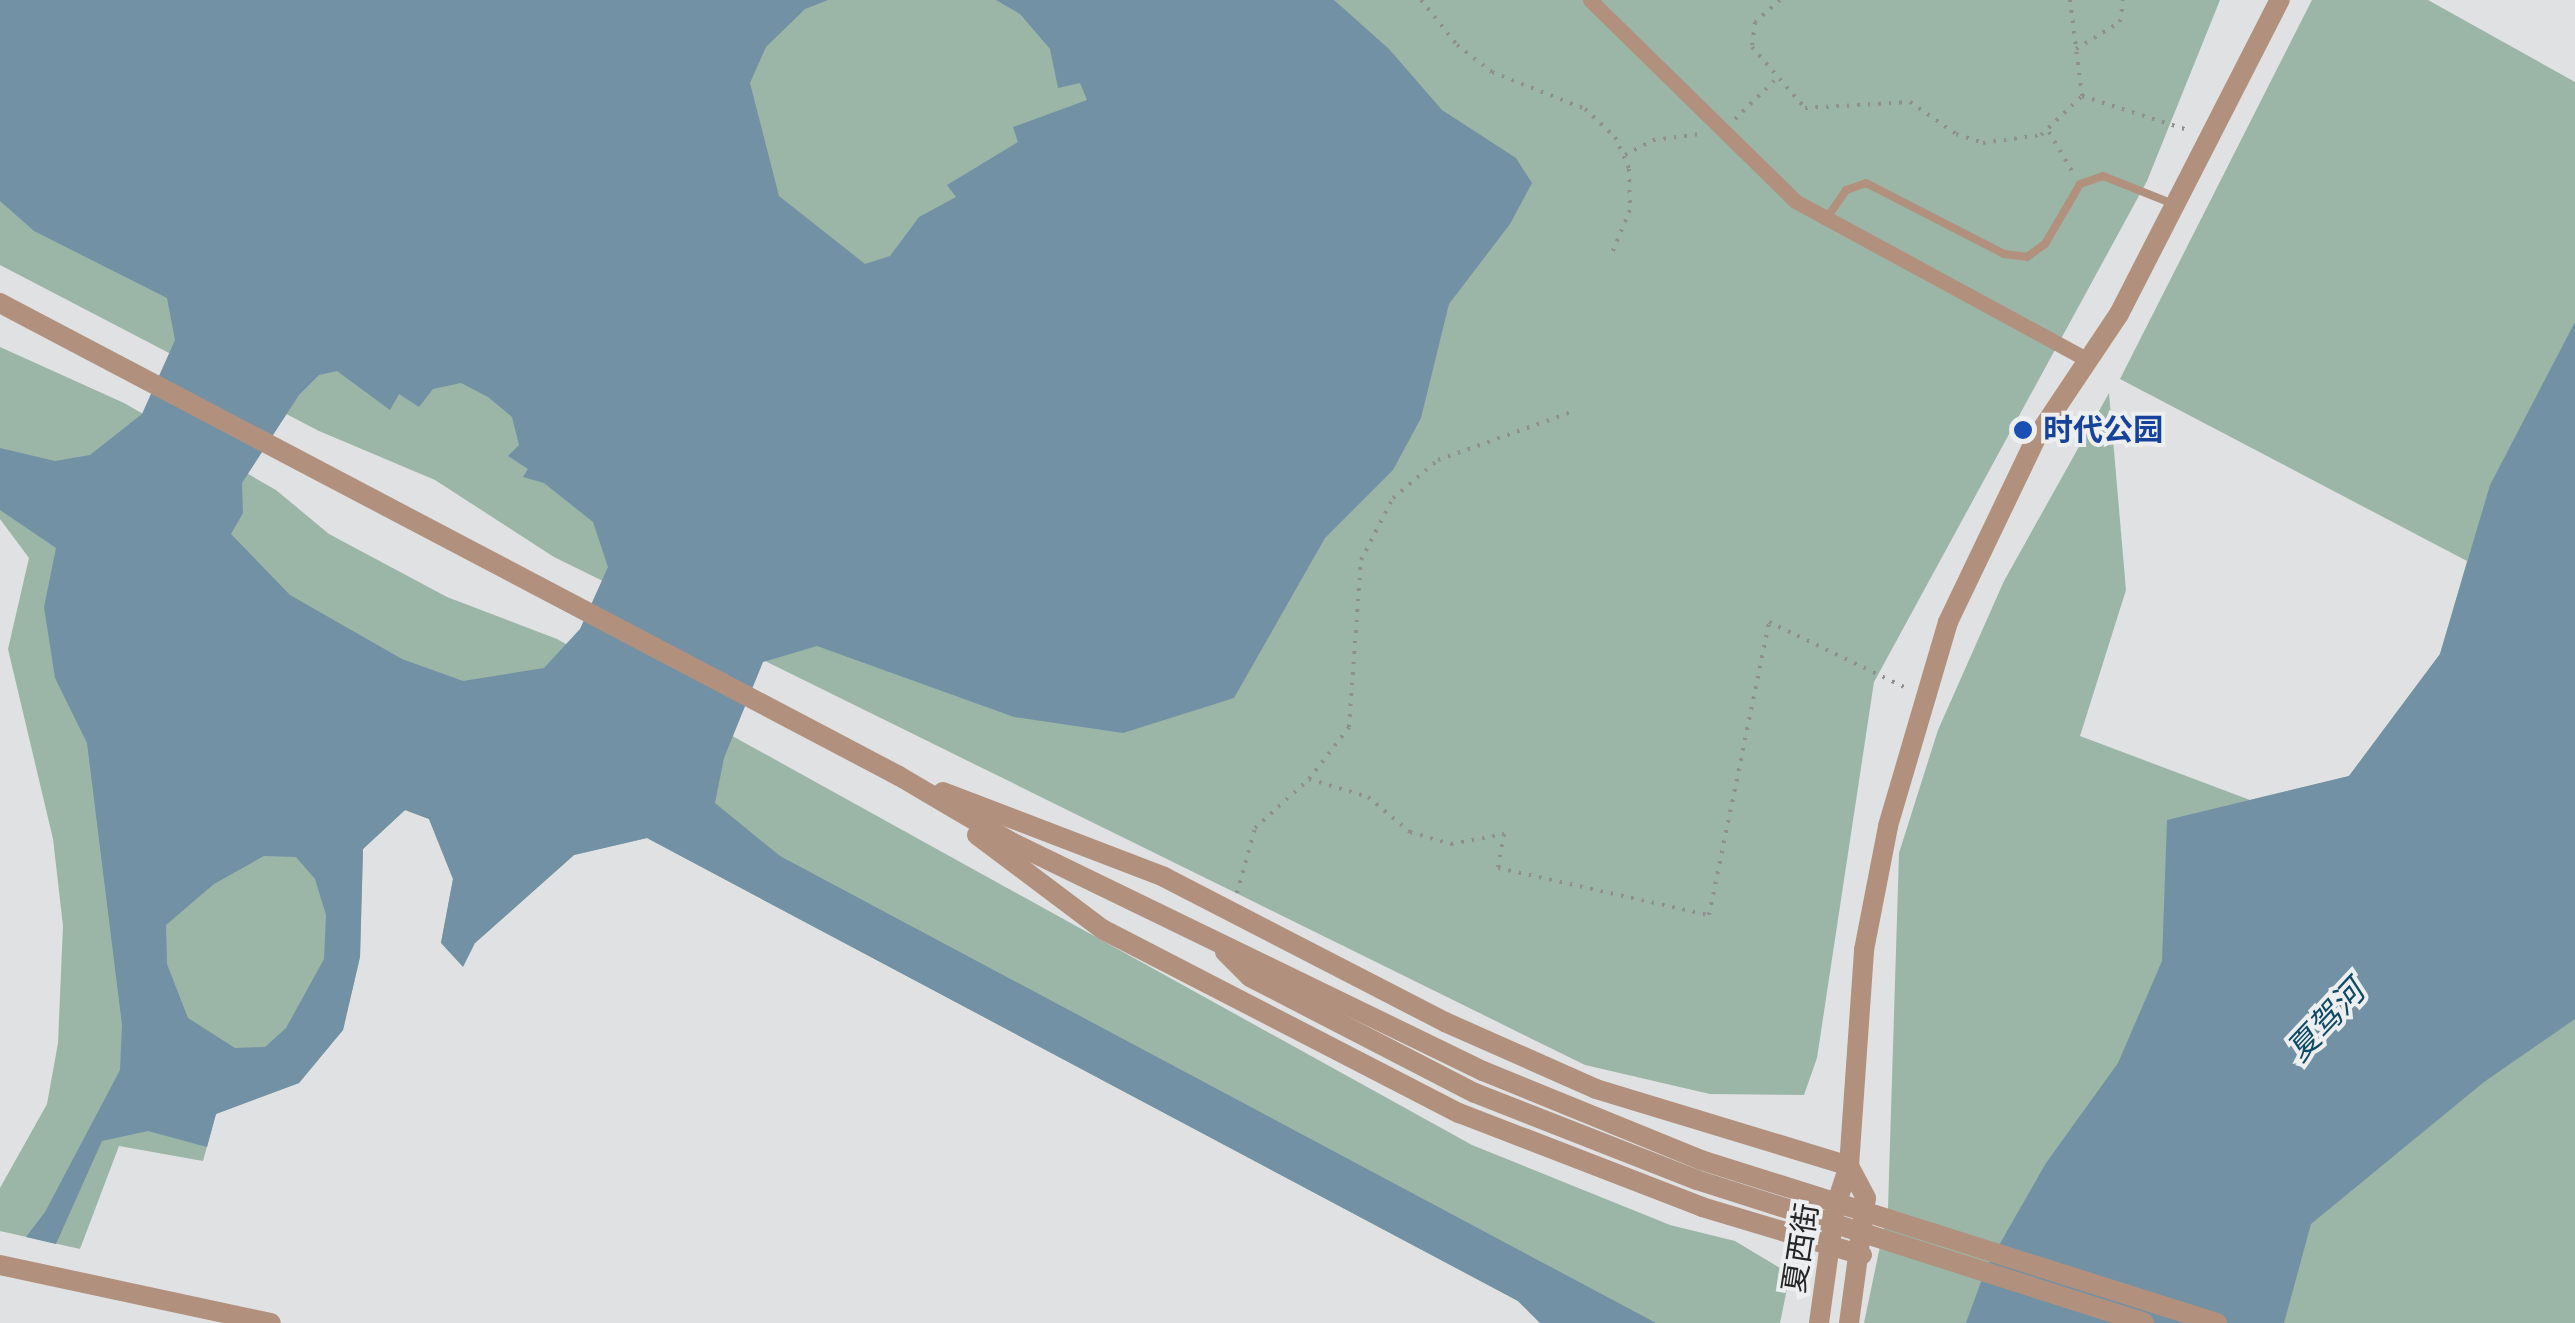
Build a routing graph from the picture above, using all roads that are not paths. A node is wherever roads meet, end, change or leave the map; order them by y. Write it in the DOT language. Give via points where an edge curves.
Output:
graph roads {
  1 [pos="1590,0"];
  2 [pos="2280,0"];
  3 [pos="2175,205"];
  4 [pos="1826,220"];
  5 [pos="0,302"];
  6 [pos="2088,360"];
  7 [pos="899,776"];
  8 [pos="1224,950"];
  9 [pos="1849,1166"];
  10 [pos="1831,1247"];
  11 [pos="1862,1255"];
  12 [pos="0,1264"];
  13 [pos="271,1323"];
  14 [pos="1819,1323"];
  15 [pos="1849,1323"];
  16 [pos="2144,1323"];
  17 [pos="2217,1323"];
  1 -- 4 [label="street" via="1795,201"];
  2 -- 3 [label="street"];
  3 -- 4 [label="lane" via="2103,176 2080,184 2045,244 2028,257 2004,254 1866,183 1846,190"];
  3 -- 6 [label="street"];
  4 -- 6 [label="street"];
  5 -- 7 [label="street"];
  6 -- 9 [label="street" via="2036,438 1948,622 1888,826 1864,950"];
  7 -- 8 [label="street"];
  7 -- 9 [label="street" via="1106,852 1596,1090"];
  7 -- 10 [label="street" via="1102,928 1460,1113 1702,1207"];
  8 -- 16 [label="street, bridge" via="1250,977 1476,1093 1697,1180"];
  8 -- 17 [label="street, bridge" via="1261,958 1482,1072 1700,1160"];
  9 -- 10 [label="street, 夏西街"];
  9 -- 11 [label="street, 夏西街" via="1866,1198"];
  10 -- 11 [label="street"];
  10 -- 14 [label="street, 夏西街"];
  11 -- 15 [label="street, 夏西街"];
  12 -- 13 [label="street"];
}
